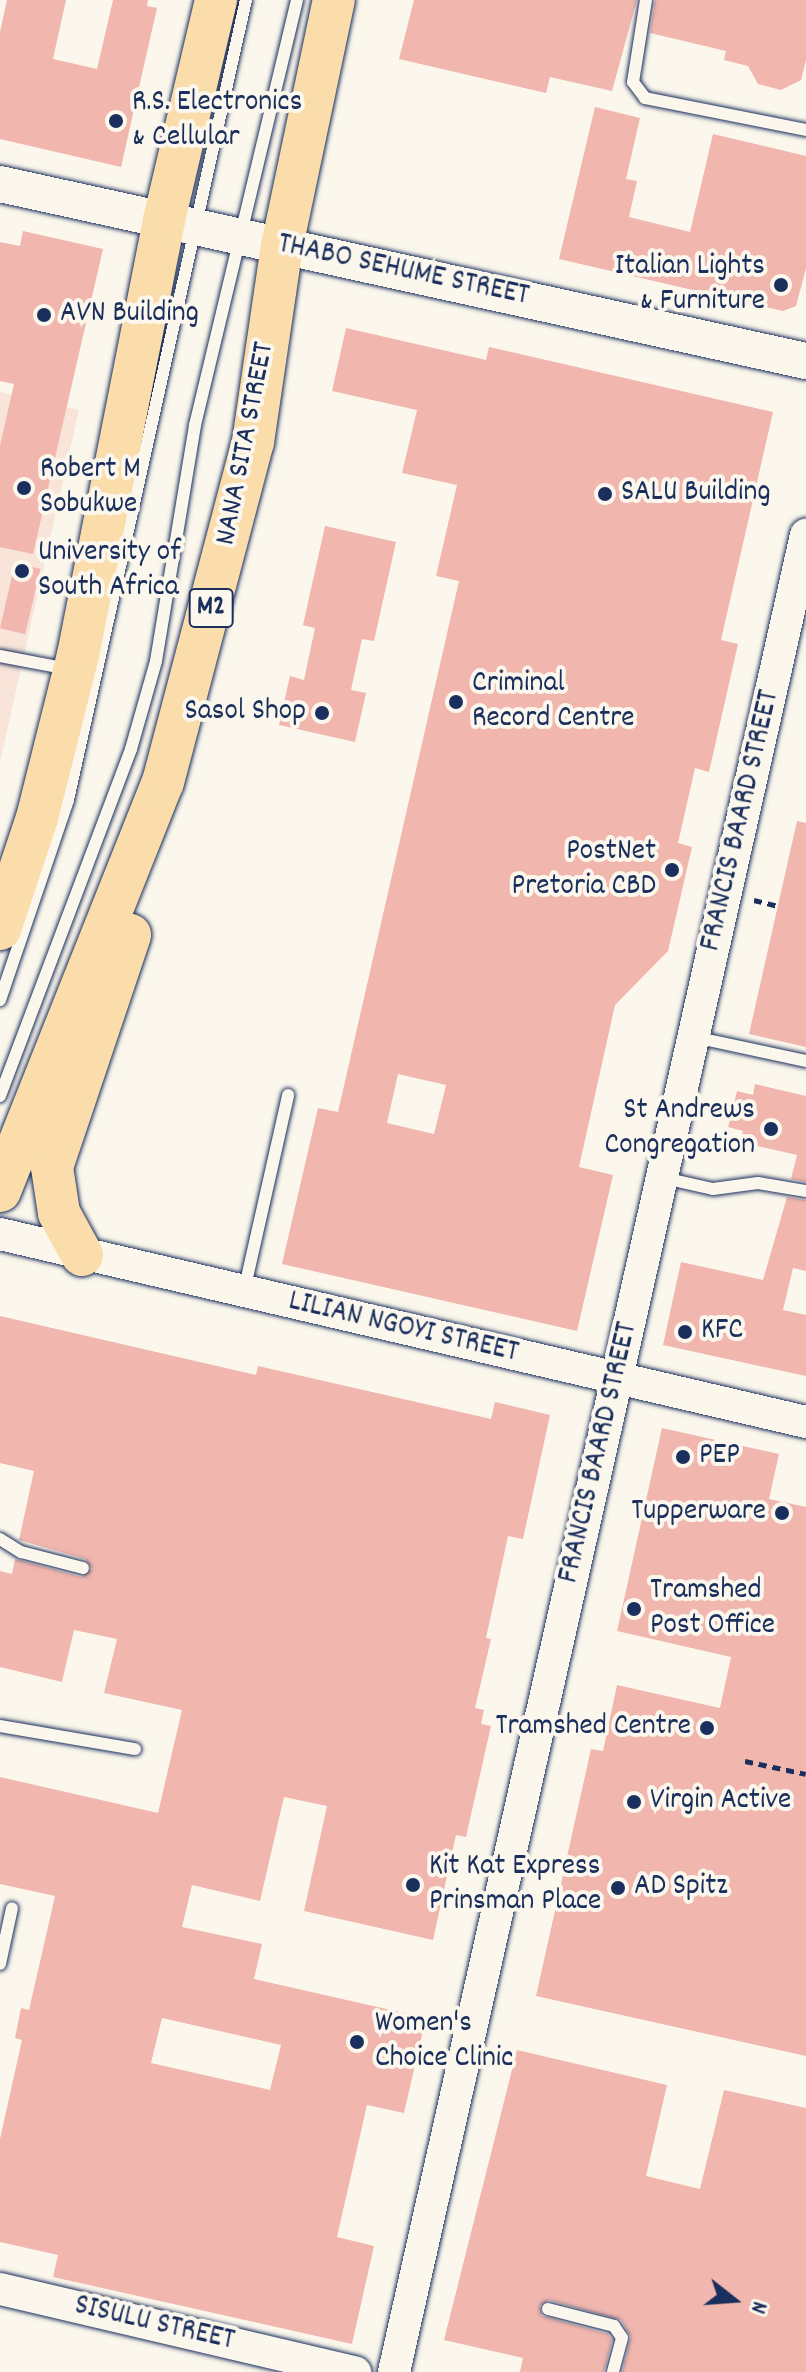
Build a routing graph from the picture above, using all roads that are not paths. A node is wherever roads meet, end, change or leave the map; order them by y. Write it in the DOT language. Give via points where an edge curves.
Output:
graph roads {
  1 [pos="216,0"];
  2 [pos="246,0"];
  3 [pos="297,0"];
  4 [pos="334,0"];
  5 [pos="646,0"];
  6 [pos="806,130"];
  7 [pos="0,184"];
  8 [pos="179,223"];
  9 [pos="238,236"];
  10 [pos="282,246"];
  11 [pos="806,361"];
  12 [pos="806,535"];
  13 [pos="0,656"];
  14 [pos="75,670"];
  15 [pos="163,782"];
  16 [pos="0,929"];
  17 [pos="0,1000"];
  18 [pos="694,1037"];
  19 [pos="806,1061"];
  20 [pos="288,1095"];
  21 [pos="0,1096"];
  22 [pos="662,1178"];
  23 [pos="0,1191"];
  24 [pos="806,1191"];
  25 [pos="0,1234"];
  26 [pos="82,1255"];
  27 [pos="244,1292"];
  28 [pos="615,1379"];
  29 [pos="806,1422"];
  30 [pos="0,1539"];
  31 [pos="83,1568"];
  32 [pos="0,1726"];
  33 [pos="135,1749"];
  34 [pos="12,1908"];
  35 [pos="1,1957"];
  36 [pos="0,2289"];
  37 [pos="548,2309"];
  38 [pos="355,2372"];
  39 [pos="394,2372"];
  40 [pos="613,2372"];
  1 -- 8 [label="main road"];
  2 -- 8 [label="lane"];
  3 -- 9 [label="lane"];
  4 -- 10 [label="main road, NANA SITA STREET / M2"];
  5 -- 6 [label="lane" via="633,82 645,98"];
  7 -- 8 [label="main road, THABO SEHUME STREET"];
  8 -- 9 [label="main road, THABO SEHUME STREET"];
  8 -- 14 [label="main road"];
  8 -- 17 [label="lane" via="68,800"];
  9 -- 10 [label="main road, THABO SEHUME STREET"];
  9 -- 21 [label="lane" via="195,425 168,600 143,709"];
  10 -- 11 [label="main road, THABO SEHUME STREET"];
  10 -- 15 [label="main road, NANA SITA STREET / M2" via="253,442"];
  12 -- 18 [label="street, FRANCIS BAARD STREET"];
  13 -- 14 [label="lane"];
  14 -- 16 [label="main road" via="37,818"];
  15 -- 23 [label="main road, NANA SITA STREET / M2"];
  15 -- 26 [label="main road" via="125,953 52,1167 59,1213"];
  18 -- 19 [label="lane"];
  18 -- 22 [label="street, FRANCIS BAARD STREET"];
  20 -- 27 [label="lane"];
  22 -- 24 [label="lane" via="713,1189 758,1183"];
  22 -- 28 [label="street, FRANCIS BAARD STREET"];
  25 -- 26 [label="street, LILIAN NGOYI STREET"];
  26 -- 27 [label="street, LILIAN NGOYI STREET"];
  27 -- 28 [label="street, LILIAN NGOYI STREET"];
  28 -- 29 [label="street, LILIAN NGOYI STREET"];
  28 -- 39 [label="street, FRANCIS BAARD STREET"];
  30 -- 31 [label="lane" via="21,1552"];
  32 -- 33 [label="lane"];
  34 -- 35 [label="lane"];
  36 -- 38 [label="street, SISULU STREET"];
  37 -- 40 [label="lane" via="614,2326 622,2338"];
}
